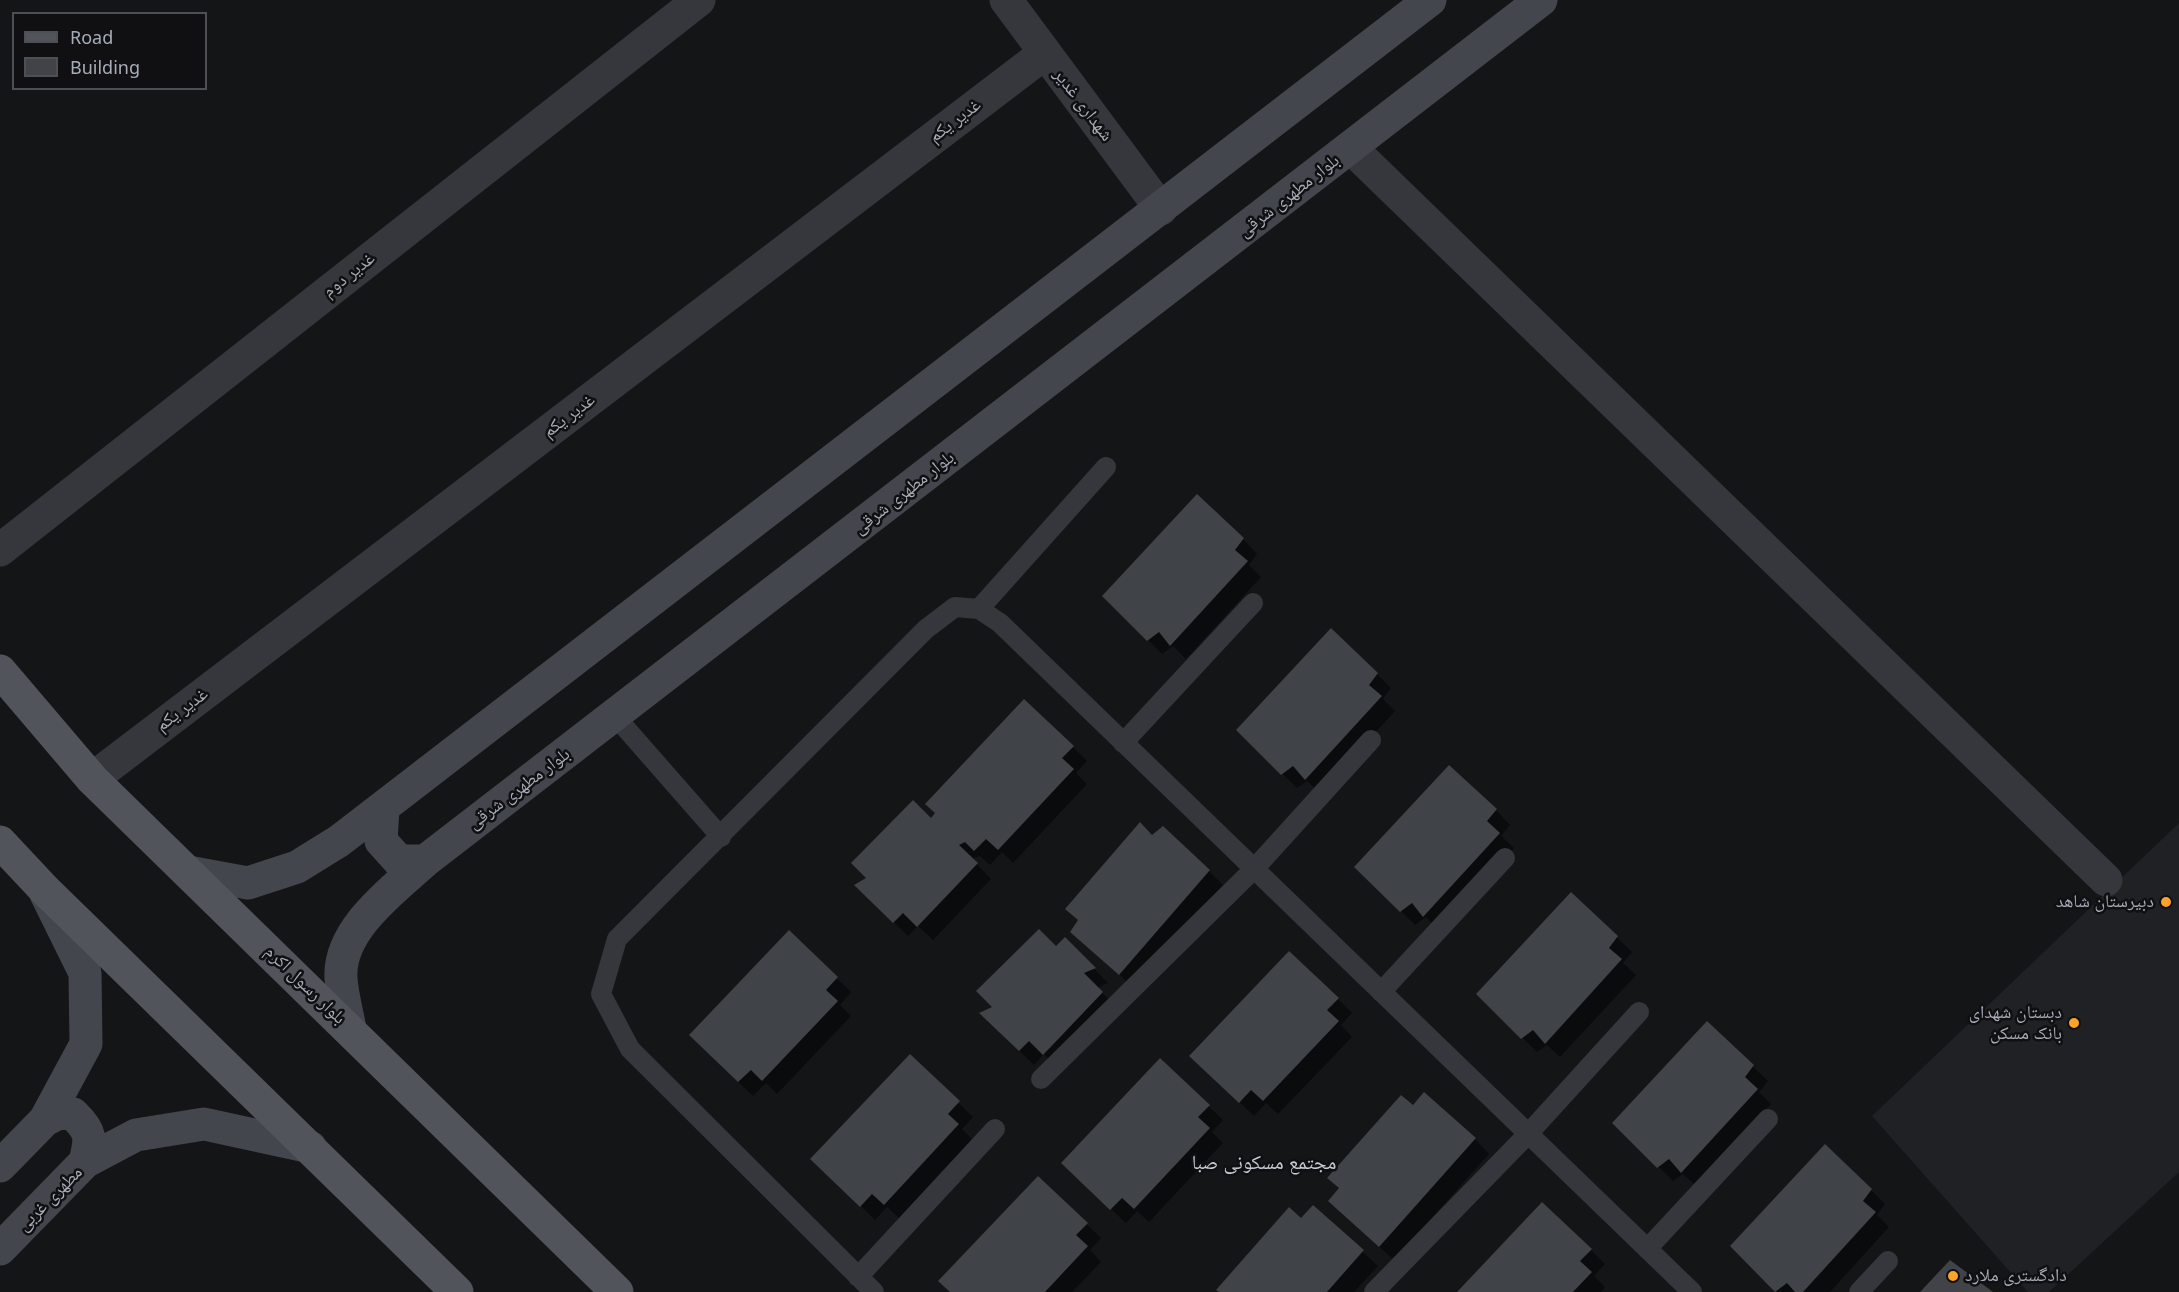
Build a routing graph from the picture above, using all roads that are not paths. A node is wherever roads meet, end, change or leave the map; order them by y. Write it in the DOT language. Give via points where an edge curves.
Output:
graph roads {
  1 [pos="699,0"];
  2 [pos="1006,0"];
  3 [pos="1430,0"];
  4 [pos="1541,0"];
  5 [pos="1045,53"];
  6 [pos="1352,148"];
  7 [pos="1161,209"];
  8 [pos="1106,467"];
  9 [pos="0,550"];
  10 [pos="1253,603"];
  11 [pos="979,609"];
  12 [pos="0,671"];
  13 [pos="615,716"];
  14 [pos="1371,740"];
  15 [pos="1123,743"];
  16 [pos="92,779"];
  17 [pos="383,809"];
  18 [pos="721,837"];
  19 [pos="0,842"];
  20 [pos="1504,858"];
  21 [pos="425,861"];
  22 [pos="1254,868"];
  23 [pos="188,872"];
  24 [pos="2106,880"];
  25 [pos="44,889"];
  26 [pos="1381,992"];
  27 [pos="1640,1012"];
  28 [pos="350,1029"];
  29 [pos="1041,1079"];
  30 [pos="1768,1119"];
  31 [pos="45,1120"];
  32 [pos="994,1129"];
  33 [pos="1528,1134"];
  34 [pos="310,1147"];
  35 [pos="85,1162"];
  36 [pos="0,1166"];
  37 [pos="0,1249"];
  38 [pos="1647,1249"];
  39 [pos="1888,1261"];
  40 [pos="858,1277"];
  41 [pos="457,1292"];
  42 [pos="617,1292"];
  43 [pos="874,1292"];
  44 [pos="1374,1292"];
  45 [pos="1692,1292"];
  46 [pos="1859,1292"];
  1 -- 9 [label="street, غدیر دوم"];
  2 -- 5 [label="street, شهداری غدیر"];
  3 -- 7 [label="main road"];
  4 -- 6 [label="main road, بلوار مطهری شرقی"];
  5 -- 7 [label="street, شهداری غدیر"];
  5 -- 16 [label="street, غدیر یکم"];
  6 -- 13 [label="main road, بلوار مطهری شرقی"];
  6 -- 24 [label="street"];
  7 -- 17 [label="main road"];
  8 -- 11 [label="lane"];
  10 -- 15 [label="lane"];
  11 -- 15 [label="lane" via="1000,623"];
  11 -- 18 [label="lane" via="955,607 927,629"];
  12 -- 16 [label="main road, بلوار رسول اکرم"];
  13 -- 18 [label="lane"];
  13 -- 21 [label="main road, بلوار مطهری شرقی"];
  14 -- 22 [label="lane"];
  15 -- 22 [label="lane"];
  16 -- 23 [label="main road, بلوار رسول اکرم"];
  17 -- 21 [label="main road" via="381,841 399,861"];
  17 -- 23 [label="main road" via="297,867 248,883"];
  18 -- 40 [label="lane" via="617,939 601,994 630,1049"];
  19 -- 25 [label="main road"];
  20 -- 26 [label="lane"];
  21 -- 28 [label="main road, بلوار مطهری شرقی" via="371,910 346,948 341,977"];
  22 -- 26 [label="lane"];
  22 -- 29 [label="lane"];
  23 -- 28 [label="main road, بلوار رسول اکرم"];
  25 -- 31 [label="main road" via="85,973 86,1044"];
  25 -- 34 [label="main road"];
  26 -- 33 [label="lane"];
  27 -- 33 [label="lane"];
  28 -- 42 [label="main road, بلوار رسول اکرم"];
  30 -- 38 [label="lane"];
  31 -- 35 [label="main road" via="59,1113 73,1114 84,1125 91,1139"];
  31 -- 36 [label="main road"];
  32 -- 40 [label="lane"];
  33 -- 38 [label="lane"];
  33 -- 44 [label="lane"];
  34 -- 35 [label="main road, مطهری غربی" via="204,1124 136,1135"];
  34 -- 41 [label="main road"];
  35 -- 37 [label="main road, مطهری غربی"];
  38 -- 45 [label="lane"];
  39 -- 46 [label="lane"];
  40 -- 43 [label="lane"];
}
